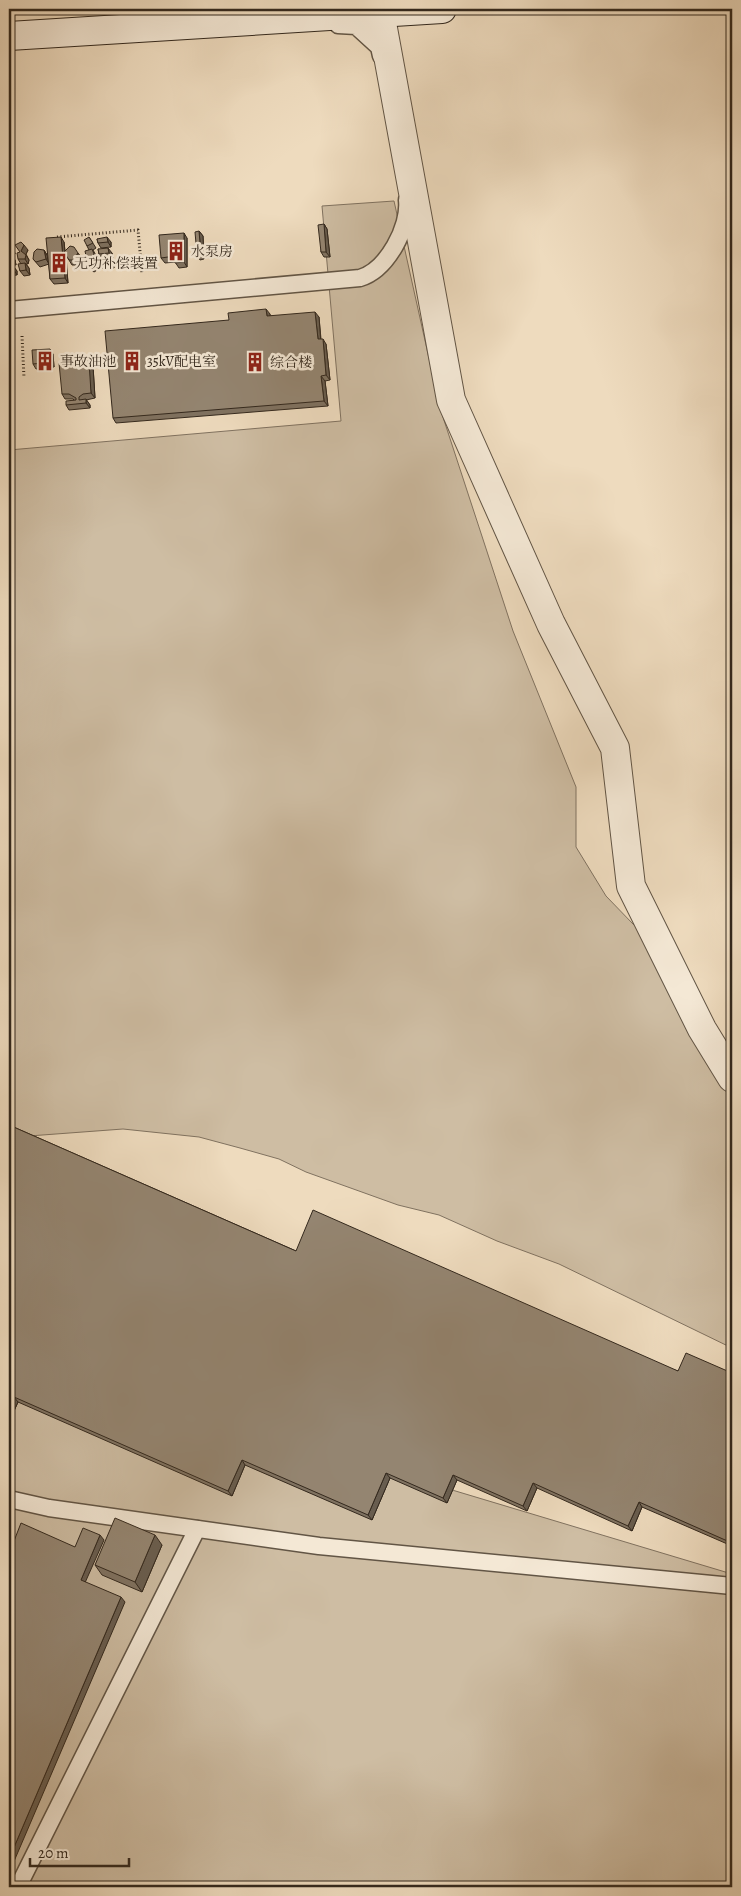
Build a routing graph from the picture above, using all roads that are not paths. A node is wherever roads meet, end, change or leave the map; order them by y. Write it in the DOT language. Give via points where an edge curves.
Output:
graph roads {
  1 [pos="442,9"];
  2 [pos="380,12"];
  3 [pos="274,19"];
  4 [pos="9,36"];
  5 [pos="397,105"];
  6 [pos="9,310"];
  7 [pos="732,1078"];
  8 [pos="9,1499"];
  9 [pos="197,1529"];
  10 [pos="732,1586"];
  11 [pos="18,1887"];
  1 -- 2 [label="street"];
  2 -- 3 [label="street"];
  2 -- 5 [label="street"];
  3 -- 4 [label="street"];
  3 -- 5 [label="lane" via="356,26 379,47"];
  5 -- 6 [label="lane" via="408,206 398,240 385,262 370,275"];
  5 -- 7 [label="street" via="451,400 551,624 615,748 631,886 702,1029"];
  8 -- 9 [label="lane" via="49,1508"];
  9 -- 10 [label="lane" via="319,1546"];
  9 -- 11 [label="lane"];
}
